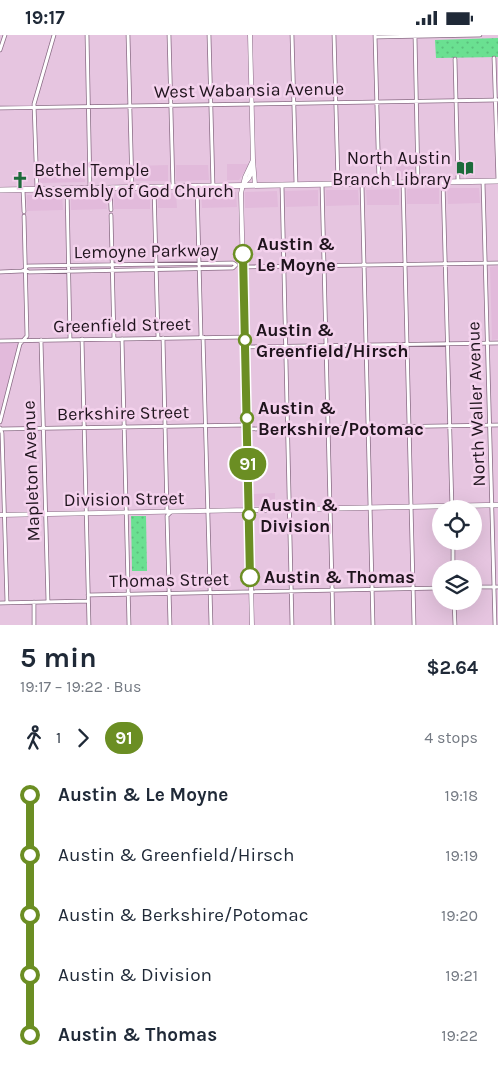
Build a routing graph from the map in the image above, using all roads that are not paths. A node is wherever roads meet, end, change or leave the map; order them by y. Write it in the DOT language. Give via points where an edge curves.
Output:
graph roads {
  1 [pos="5,35"];
  2 [pos="54,35"];
  3 [pos="87,35"];
  4 [pos="128,35"];
  5 [pos="169,35"];
  6 [pos="210,35"];
  7 [pos="250,35"];
  8 [pos="292,35"];
  9 [pos="334,35"];
  10 [pos="480,35"];
  11 [pos="375,36"];
  12 [pos="415,36"];
  13 [pos="0,50"];
  14 [pos="494,58"];
  15 [pos="455,59"];
  16 [pos="497,100"];
  17 [pos="416,101"];
  18 [pos="456,101"];
  19 [pos="377,102"];
  20 [pos="294,103"];
  21 [pos="335,103"];
  22 [pos="252,104"];
  23 [pos="171,105"];
  24 [pos="211,105"];
  25 [pos="130,106"];
  26 [pos="35,107"];
  27 [pos="88,107"];
  28 [pos="0,108"];
  29 [pos="253,159"];
  30 [pos="254,167"];
  31 [pos="498,181"];
  32 [pos="444,182"];
  33 [pos="458,182"];
  34 [pos="484,182"];
  35 [pos="379,183"];
  36 [pos="403,183"];
  37 [pos="418,183"];
  38 [pos="244,184"];
  39 [pos="322,184"];
  40 [pos="338,184"];
  41 [pos="362,184"];
  42 [pos="255,185"];
  43 [pos="282,185"];
  44 [pos="296,185"];
  45 [pos="197,186"];
  46 [pos="213,186"];
  47 [pos="132,187"];
  48 [pos="154,187"];
  49 [pos="173,187"];
  50 [pos="90,188"];
  51 [pos="110,188"];
  52 [pos="0,189"];
  53 [pos="23,189"];
  54 [pos="37,189"];
  55 [pos="67,189"];
  56 [pos="111,210"];
  57 [pos="111,215"];
  58 [pos="199,263"];
  59 [pos="445,263"];
  60 [pos="486,263"];
  61 [pos="498,263"];
  62 [pos="156,264"];
  63 [pos="405,264"];
  64 [pos="112,265"];
  65 [pos="324,265"];
  66 [pos="364,265"];
  67 [pos="68,266"];
  68 [pos="284,266"];
  69 [pos="243,267"];
  70 [pos="199,269"];
  71 [pos="25,270"];
  72 [pos="112,270"];
  73 [pos="156,270"];
  74 [pos="69,271"];
  75 [pos="0,272"];
  76 [pos="202,337"];
  77 [pos="245,337"];
  78 [pos="158,338"];
  79 [pos="163,338"];
  80 [pos="70,339"];
  81 [pos="82,339"];
  82 [pos="114,339"];
  83 [pos="122,339"];
  84 [pos="24,340"];
  85 [pos="41,340"];
  86 [pos="0,341"];
  87 [pos="488,343"];
  88 [pos="498,343"];
  89 [pos="447,344"];
  90 [pos="366,345"];
  91 [pos="407,345"];
  92 [pos="326,346"];
  93 [pos="245,347"];
  94 [pos="285,347"];
  95 [pos="0,422"];
  96 [pos="206,425"];
  97 [pos="449,425"];
  98 [pos="490,425"];
  99 [pos="498,425"];
  100 [pos="165,426"];
  101 [pos="409,426"];
  102 [pos="84,427"];
  103 [pos="124,427"];
  104 [pos="247,427"];
  105 [pos="368,427"];
  106 [pos="0,428"];
  107 [pos="43,428"];
  108 [pos="328,428"];
  109 [pos="287,429"];
  110 [pos="452,500"];
  111 [pos="492,505"];
  112 [pos="498,505"];
  113 [pos="482,506"];
  114 [pos="411,507"];
  115 [pos="432,507"];
  116 [pos="370,508"];
  117 [pos="330,509"];
  118 [pos="289,510"];
  119 [pos="249,511"];
  120 [pos="86,513"];
  121 [pos="127,513"];
  122 [pos="209,513"];
  123 [pos="45,514"];
  124 [pos="168,514"];
  125 [pos="2,515"];
  126 [pos="482,587"];
  127 [pos="496,587"];
  128 [pos="432,588"];
  129 [pos="372,589"];
  130 [pos="413,589"];
  131 [pos="332,590"];
  132 [pos="291,591"];
  133 [pos="251,592"];
  134 [pos="170,593"];
  135 [pos="210,593"];
  136 [pos="128,594"];
  137 [pos="88,595"];
  138 [pos="88,601"];
  139 [pos="34,602"];
  140 [pos="48,602"];
  141 [pos="0,603"];
  142 [pos="7,603"];
  143 [pos="454,610"];
  144 [pos="34,625"];
  145 [pos="89,625"];
  146 [pos="129,625"];
  147 [pos="170,625"];
  148 [pos="211,625"];
  149 [pos="252,625"];
  150 [pos="292,625"];
  151 [pos="333,625"];
  152 [pos="373,625"];
  153 [pos="414,625"];
  154 [pos="455,625"];
  155 [pos="495,625"];
  1 -- 13 [label="street"];
  2 -- 26 [label="street"];
  3 -- 27 [label="street"];
  4 -- 25 [label="street"];
  5 -- 23 [label="street"];
  6 -- 24 [label="street"];
  7 -- 22 [label="street"];
  8 -- 20 [label="street"];
  9 -- 21 [label="street"];
  10 -- 12 [label="street"];
  11 -- 12 [label="street"];
  11 -- 19 [label="street"];
  12 -- 17 [label="street"];
  14 -- 16 [label="street"];
  15 -- 18 [label="street"];
  16 -- 18 [label="street, West Wabansia Avenue"];
  16 -- 31 [label="street"];
  17 -- 18 [label="street, West Wabansia Avenue"];
  17 -- 19 [label="street, West Wabansia Avenue"];
  17 -- 37 [label="street"];
  18 -- 33 [label="street"];
  19 -- 21 [label="street, West Wabansia Avenue"];
  19 -- 35 [label="street"];
  20 -- 21 [label="street, West Wabansia Avenue"];
  20 -- 22 [label="street, West Wabansia Avenue"];
  20 -- 44 [label="street"];
  21 -- 40 [label="street"];
  22 -- 24 [label="street, West Wabansia Avenue"];
  22 -- 29 [label="street"];
  23 -- 24 [label="street, West Wabansia Avenue"];
  23 -- 25 [label="street, West Wabansia Avenue"];
  23 -- 49 [label="street"];
  24 -- 46 [label="street"];
  25 -- 27 [label="street, West Wabansia Avenue"];
  25 -- 47 [label="street"];
  26 -- 27 [label="street, West Wabansia Avenue"];
  26 -- 28 [label="street, West Wabansia Avenue"];
  26 -- 54 [label="street"];
  27 -- 50 [label="street"];
  29 -- 30 [label="street"];
  29 -- 38 [label="street"];
  30 -- 38 [label="street"];
  30 -- 42 [label="street"];
  31 -- 34 [label="main road"];
  32 -- 33 [label="main road"];
  32 -- 37 [label="main road"];
  32 -- 59 [label="street"];
  33 -- 34 [label="main road"];
  34 -- 60 [label="street, North Waller Avenue"];
  35 -- 36 [label="main road"];
  35 -- 41 [label="main road"];
  36 -- 37 [label="main road"];
  36 -- 63 [label="street"];
  38 -- 42 [label="main road"];
  38 -- 46 [label="main road"];
  38 -- 69 [label="street" via="241,193"];
  39 -- 40 [label="main road"];
  39 -- 44 [label="main road"];
  39 -- 65 [label="street"];
  40 -- 41 [label="main road"];
  41 -- 66 [label="street"];
  42 -- 43 [label="main road"];
  43 -- 44 [label="main road"];
  43 -- 68 [label="street"];
  45 -- 46 [label="main road"];
  45 -- 49 [label="main road"];
  45 -- 58 [label="street"];
  47 -- 48 [label="main road"];
  47 -- 51 [label="main road"];
  48 -- 49 [label="main road"];
  48 -- 62 [label="street"];
  50 -- 51 [label="main road"];
  50 -- 55 [label="main road"];
  51 -- 56 [label="street"];
  52 -- 53 [label="main road"];
  53 -- 54 [label="main road"];
  53 -- 71 [label="street"];
  54 -- 55 [label="main road"];
  55 -- 67 [label="street"];
  57 -- 64 [label="street"];
  58 -- 62 [label="street, Lemoyne Parkway"];
  58 -- 70 [label="street"];
  58 -- 70 [label="street, Lemoyne Parkway" via="236,265 233,268"];
  59 -- 60 [label="street"];
  59 -- 63 [label="street"];
  59 -- 89 [label="street"];
  60 -- 61 [label="street"];
  60 -- 87 [label="street, North Waller Avenue"];
  62 -- 64 [label="street, Lemoyne Parkway"];
  62 -- 73 [label="street"];
  63 -- 66 [label="street"];
  63 -- 91 [label="street"];
  64 -- 67 [label="street, Lemoyne Parkway"];
  64 -- 72 [label="street"];
  65 -- 66 [label="street"];
  65 -- 68 [label="street"];
  65 -- 92 [label="street"];
  66 -- 90 [label="street"];
  67 -- 71 [label="street, Lemoyne Parkway" via="28,266"];
  67 -- 74 [label="street"];
  68 -- 69 [label="street"];
  68 -- 94 [label="street"];
  69 -- 77 [label="street"];
  70 -- 73 [label="street, Lemoyne Parkway"];
  70 -- 76 [label="street"];
  71 -- 74 [label="street, Lemoyne Parkway"];
  71 -- 75 [label="street, Lemoyne Parkway"];
  71 -- 84 [label="street" via="27,336"];
  72 -- 73 [label="street, Lemoyne Parkway"];
  72 -- 74 [label="street, Lemoyne Parkway"];
  72 -- 82 [label="street"];
  73 -- 78 [label="street"];
  74 -- 80 [label="street"];
  76 -- 77 [label="street, Greenfield Street"];
  76 -- 79 [label="street, Greenfield Street"];
  76 -- 96 [label="street"];
  77 -- 93 [label="street"];
  78 -- 79 [label="street, Greenfield Street"];
  78 -- 83 [label="street, Greenfield Street"];
  79 -- 100 [label="street"];
  80 -- 81 [label="street, Greenfield Street"];
  80 -- 85 [label="street, Greenfield Street"];
  81 -- 82 [label="street, Greenfield Street"];
  81 -- 102 [label="street"];
  82 -- 83 [label="street, Greenfield Street"];
  83 -- 103 [label="street"];
  84 -- 85 [label="street, Greenfield Street"];
  84 -- 86 [label="street, Greenfield Street"];
  84 -- 95 [label="street" via="20,344"];
  85 -- 107 [label="street, Mapleton Avenue"];
  87 -- 88 [label="street"];
  87 -- 89 [label="street"];
  87 -- 98 [label="street, North Waller Avenue"];
  89 -- 91 [label="street"];
  89 -- 97 [label="street"];
  90 -- 91 [label="street"];
  90 -- 92 [label="street"];
  90 -- 105 [label="street"];
  91 -- 101 [label="street"];
  92 -- 94 [label="street"];
  92 -- 108 [label="street"];
  93 -- 94 [label="street"];
  93 -- 104 [label="street"];
  94 -- 109 [label="street"];
  96 -- 100 [label="street, Berkshire Street"];
  96 -- 104 [label="street, Berkshire Street"];
  96 -- 122 [label="street"];
  97 -- 98 [label="street, Berkshire Street"];
  97 -- 101 [label="street, Berkshire Street"];
  97 -- 110 [label="street"];
  98 -- 99 [label="street, Berkshire Street"];
  98 -- 111 [label="street, North Waller Avenue"];
  100 -- 103 [label="street, Berkshire Street"];
  100 -- 124 [label="street"];
  101 -- 105 [label="street, Berkshire Street"];
  101 -- 114 [label="street"];
  102 -- 103 [label="street, Berkshire Street"];
  102 -- 107 [label="street, Berkshire Street"];
  102 -- 120 [label="street"];
  103 -- 121 [label="street"];
  104 -- 109 [label="street, Berkshire Street"];
  104 -- 119 [label="street"];
  105 -- 108 [label="street, Berkshire Street"];
  105 -- 116 [label="street"];
  106 -- 107 [label="street, Berkshire Street"];
  106 -- 125 [label="street"];
  107 -- 123 [label="street, Mapleton Avenue"];
  108 -- 109 [label="street, Berkshire Street"];
  108 -- 117 [label="street"];
  109 -- 118 [label="street"];
  111 -- 112 [label="main road"];
  111 -- 113 [label="main road"];
  111 -- 127 [label="street, North Waller Avenue"];
  114 -- 115 [label="main road"];
  114 -- 116 [label="main road"];
  114 -- 130 [label="street"];
  116 -- 117 [label="main road"];
  116 -- 129 [label="street"];
  117 -- 118 [label="main road"];
  117 -- 131 [label="street"];
  118 -- 119 [label="main road"];
  118 -- 132 [label="street"];
  119 -- 122 [label="street, Division Street"];
  119 -- 133 [label="street"];
  120 -- 121 [label="street, Division Street"];
  120 -- 123 [label="street, Division Street"];
  120 -- 137 [label="street"];
  121 -- 124 [label="street, Division Street"];
  121 -- 136 [label="street"];
  122 -- 124 [label="street, Division Street"];
  122 -- 135 [label="street"];
  123 -- 125 [label="street, Division Street"];
  123 -- 140 [label="street, Mapleton Avenue"];
  124 -- 134 [label="street"];
  125 -- 142 [label="street"];
  126 -- 127 [label="street"];
  127 -- 155 [label="street, North Waller Avenue"];
  128 -- 130 [label="street, Thomas Street"];
  129 -- 130 [label="street, Thomas Street"];
  129 -- 131 [label="street, Thomas Street"];
  129 -- 152 [label="street"];
  130 -- 153 [label="street"];
  131 -- 132 [label="street, Thomas Street"];
  131 -- 151 [label="street"];
  132 -- 133 [label="street, Thomas Street"];
  132 -- 150 [label="street"];
  133 -- 135 [label="street, Thomas Street"];
  133 -- 149 [label="street"];
  134 -- 135 [label="street, Thomas Street"];
  134 -- 136 [label="street, Thomas Street"];
  134 -- 147 [label="street"];
  135 -- 148 [label="street"];
  136 -- 137 [label="street, Thomas Street"];
  136 -- 146 [label="street"];
  137 -- 138 [label="street"];
  138 -- 140 [label="street, Thomas Street"];
  138 -- 145 [label="street"];
  139 -- 140 [label="street, Thomas Street"];
  139 -- 142 [label="street, Thomas Street"];
  139 -- 144 [label="street"];
  141 -- 142 [label="street, Thomas Street"];
  143 -- 154 [label="street"];
}
